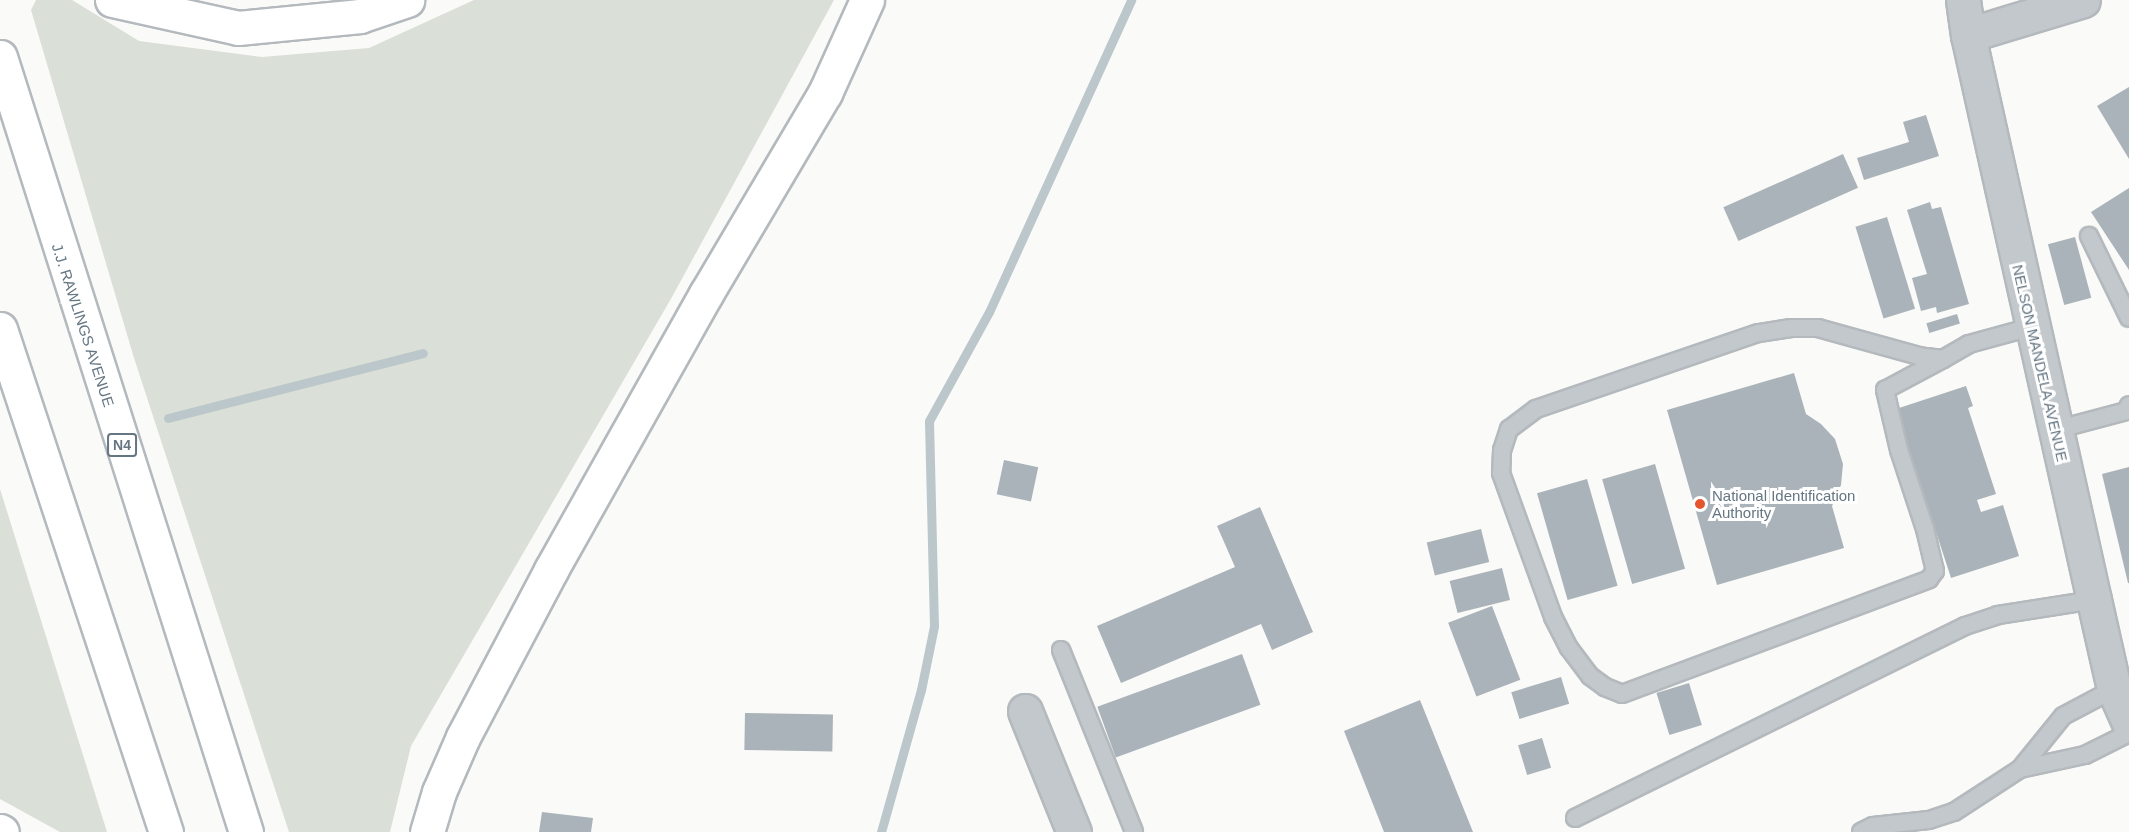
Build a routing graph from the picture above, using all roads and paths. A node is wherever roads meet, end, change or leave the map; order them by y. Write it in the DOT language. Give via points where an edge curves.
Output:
graph roads {
  1 [pos="112,0"];
  2 [pos="406,0"];
  3 [pos="867,0"];
  4 [pos="1963,0"];
  5 [pos="2083,0"];
  6 [pos="1968,35"];
  7 [pos="0,57"];
  8 [pos="2089,236"];
  9 [pos="2129,318"];
  10 [pos="2031,327"];
  11 [pos="0,329"];
  12 [pos="1943,359"];
  13 [pos="2128,411"];
  14 [pos="2055,430"];
  15 [pos="2094,600"];
  16 [pos="1061,650"];
  17 [pos="1025,711"];
  18 [pos="2125,713"];
  19 [pos="2020,769"];
  20 [pos="1575,818"];
  21 [pos="166,832"];
  22 [pos="246,832"];
  23 [pos="427,832"];
  24 [pos="1074,832"];
  25 [pos="1134,832"];
  26 [pos="1861,832"];
  1 -- 2 [label="highway" via="238,28 360,16"];
  3 -- 23 [label="highway" via="825,93 545,580 463,737"];
  4 -- 6 [label="street, NELSON MANDELA AVENUE"];
  5 -- 6 [label="street"];
  6 -- 10 [label="street, NELSON MANDELA AVENUE"];
  7 -- 22 [label="highway, J.J. RAWLINGS AVENUE / N4"];
  8 -- 9 [label="lane"];
  10 -- 12 [label="lane" via="1969,344"];
  10 -- 14 [label="street, NELSON MANDELA AVENUE"];
  11 -- 21 [label="highway"];
  12 -- 12 [label="lane" via="1818,328 1758,333 1536,409 1509,429 1502,450 1501,473 1553,617 1590,676 1622,694 1929,579 1935,571 1885,390"];
  13 -- 14 [label="lane"];
  14 -- 15 [label="street, NELSON MANDELA AVENUE"];
  15 -- 18 [label="street, NELSON MANDELA AVENUE"];
  15 -- 20 [label="lane" via="1998,615 1965,626"];
  16 -- 25 [label="lane"];
  17 -- 24 [label="street"];
  18 -- 19 [label="lane" via="2085,754"];
  18 -- 19 [label="lane" via="2063,716"];
  19 -- 26 [label="lane" via="1954,812 1929,820 1873,826"];
}
